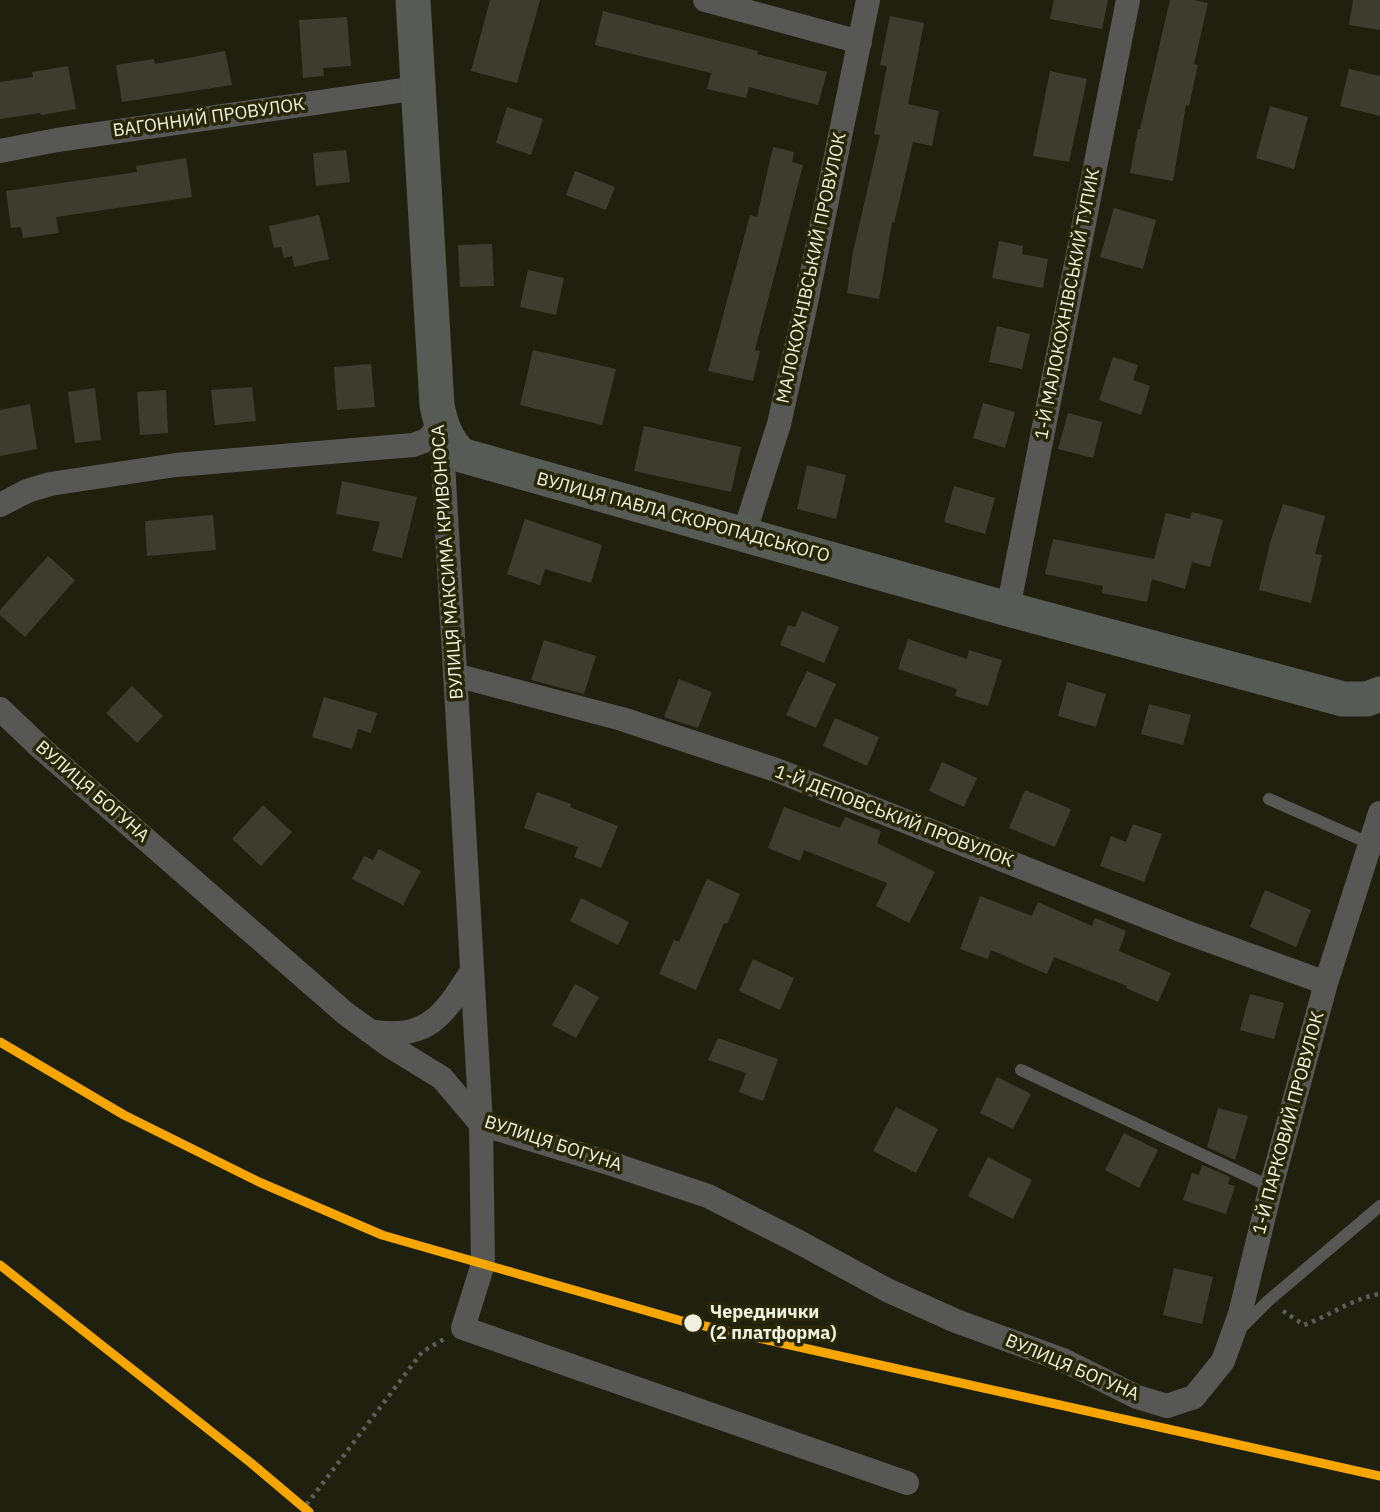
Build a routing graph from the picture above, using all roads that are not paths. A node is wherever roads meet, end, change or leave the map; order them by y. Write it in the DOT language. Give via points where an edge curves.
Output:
graph roads {
  1 [pos="413,0"];
  2 [pos="432,0"];
  3 [pos="705,0"];
  4 [pos="869,0"];
  5 [pos="1128,0"];
  6 [pos="860,42"];
  7 [pos="415,47"];
  8 [pos="418,88"];
  9 [pos="0,151"];
  10 [pos="441,425"];
  11 [pos="0,505"];
  12 [pos="744,534"];
  13 [pos="1009,609"];
  14 [pos="455,675"];
  15 [pos="1380,694"];
  16 [pos="0,709"];
  17 [pos="1269,799"];
  18 [pos="1376,842"];
  19 [pos="472,971"];
  20 [pos="1326,983"];
  21 [pos="425,1028"];
  22 [pos="369,1031"];
  23 [pos="429,1070"];
  24 [pos="1021,1070"];
  25 [pos="481,1124"];
  26 [pos="1271,1187"];
  27 [pos="1380,1206"];
  28 [pos="1232,1338"];
  29 [pos="1167,1406"];
  30 [pos="907,1483"];
  1 -- 7 [label="street, ВУЛИЦЯ МАКСИМА КРИВОНОСА"];
  2 -- 7 [label="street"];
  3 -- 6 [label="street"];
  4 -- 6 [label="street, МАЛОКОХНІВСЬКИЙ ПРОВУЛОК"];
  5 -- 13 [label="street, 1-Й МАЛОКОХНІВСЬКИЙ ТУПИК"];
  6 -- 12 [label="street, МАЛОКОХНІВСЬКИЙ ПРОВУЛОК" via="779,424"];
  7 -- 8 [label="street, ВУЛИЦЯ МАКСИМА КРИВОНОСА"];
  8 -- 9 [label="street, ВАГОННИЙ ПРОВУЛОК"];
  8 -- 10 [label="street, ВУЛИЦЯ МАКСИМА КРИВОНОСА"];
  10 -- 11 [label="street" via="427,440 413,445 176,465 50,484"];
  10 -- 12 [label="street, ВУЛИЦЯ ПАВЛА СКОРОПАДСЬКОГО" via="461,455"];
  10 -- 14 [label="street, ВУЛИЦЯ МАКСИМА КРИВОНОСА"];
  12 -- 13 [label="street, ВУЛИЦЯ ПАВЛА СКОРОПАДСЬКОГО"];
  13 -- 15 [label="street, ВУЛИЦЯ ПАВЛА СКОРОПАДСЬКОГО" via="1343,699"];
  14 -- 19 [label="street, ВУЛИЦЯ МАКСИМА КРИВОНОСА"];
  14 -- 20 [label="street, 1-Й ДЕПОВСЬКИЙ ПРОВУЛОК" via="622,719 776,770"];
  16 -- 22 [label="street, ВУЛИЦЯ БОГУНА"];
  17 -- 18 [label="lane"];
  18 -- 20 [label="street, 1-Й ПАРКОВИЙ ПРОВУЛОК"];
  19 -- 21 [label="street" via="453,1000"];
  19 -- 25 [label="street, ВУЛИЦЯ МАКСИМА КРИВОНОСА"];
  20 -- 26 [label="street, 1-Й ПАРКОВИЙ ПРОВУЛОК"];
  21 -- 22 [label="street" via="398,1034"];
  21 -- 23 [label="street" via="421,1055"];
  22 -- 23 [label="street, ВУЛИЦЯ БОГУНА"];
  23 -- 25 [label="street, ВУЛИЦЯ БОГУНА" via="442,1078"];
  24 -- 26 [label="lane"];
  25 -- 29 [label="street, ВУЛИЦЯ БОГУНА" via="708,1196 887,1290"];
  25 -- 30 [label="street, ВУЛИЦЯ МАКСИМА КРИВОНОСА" via="483,1265 463,1328"];
  26 -- 28 [label="street, 1-Й ПАРКОВИЙ ПРОВУЛОК"];
  27 -- 28 [label="lane" via="1268,1301"];
  28 -- 29 [label="street, 1-Й ПАРКОВИЙ ПРОВУЛОК" via="1223,1361 1194,1397"];
}
